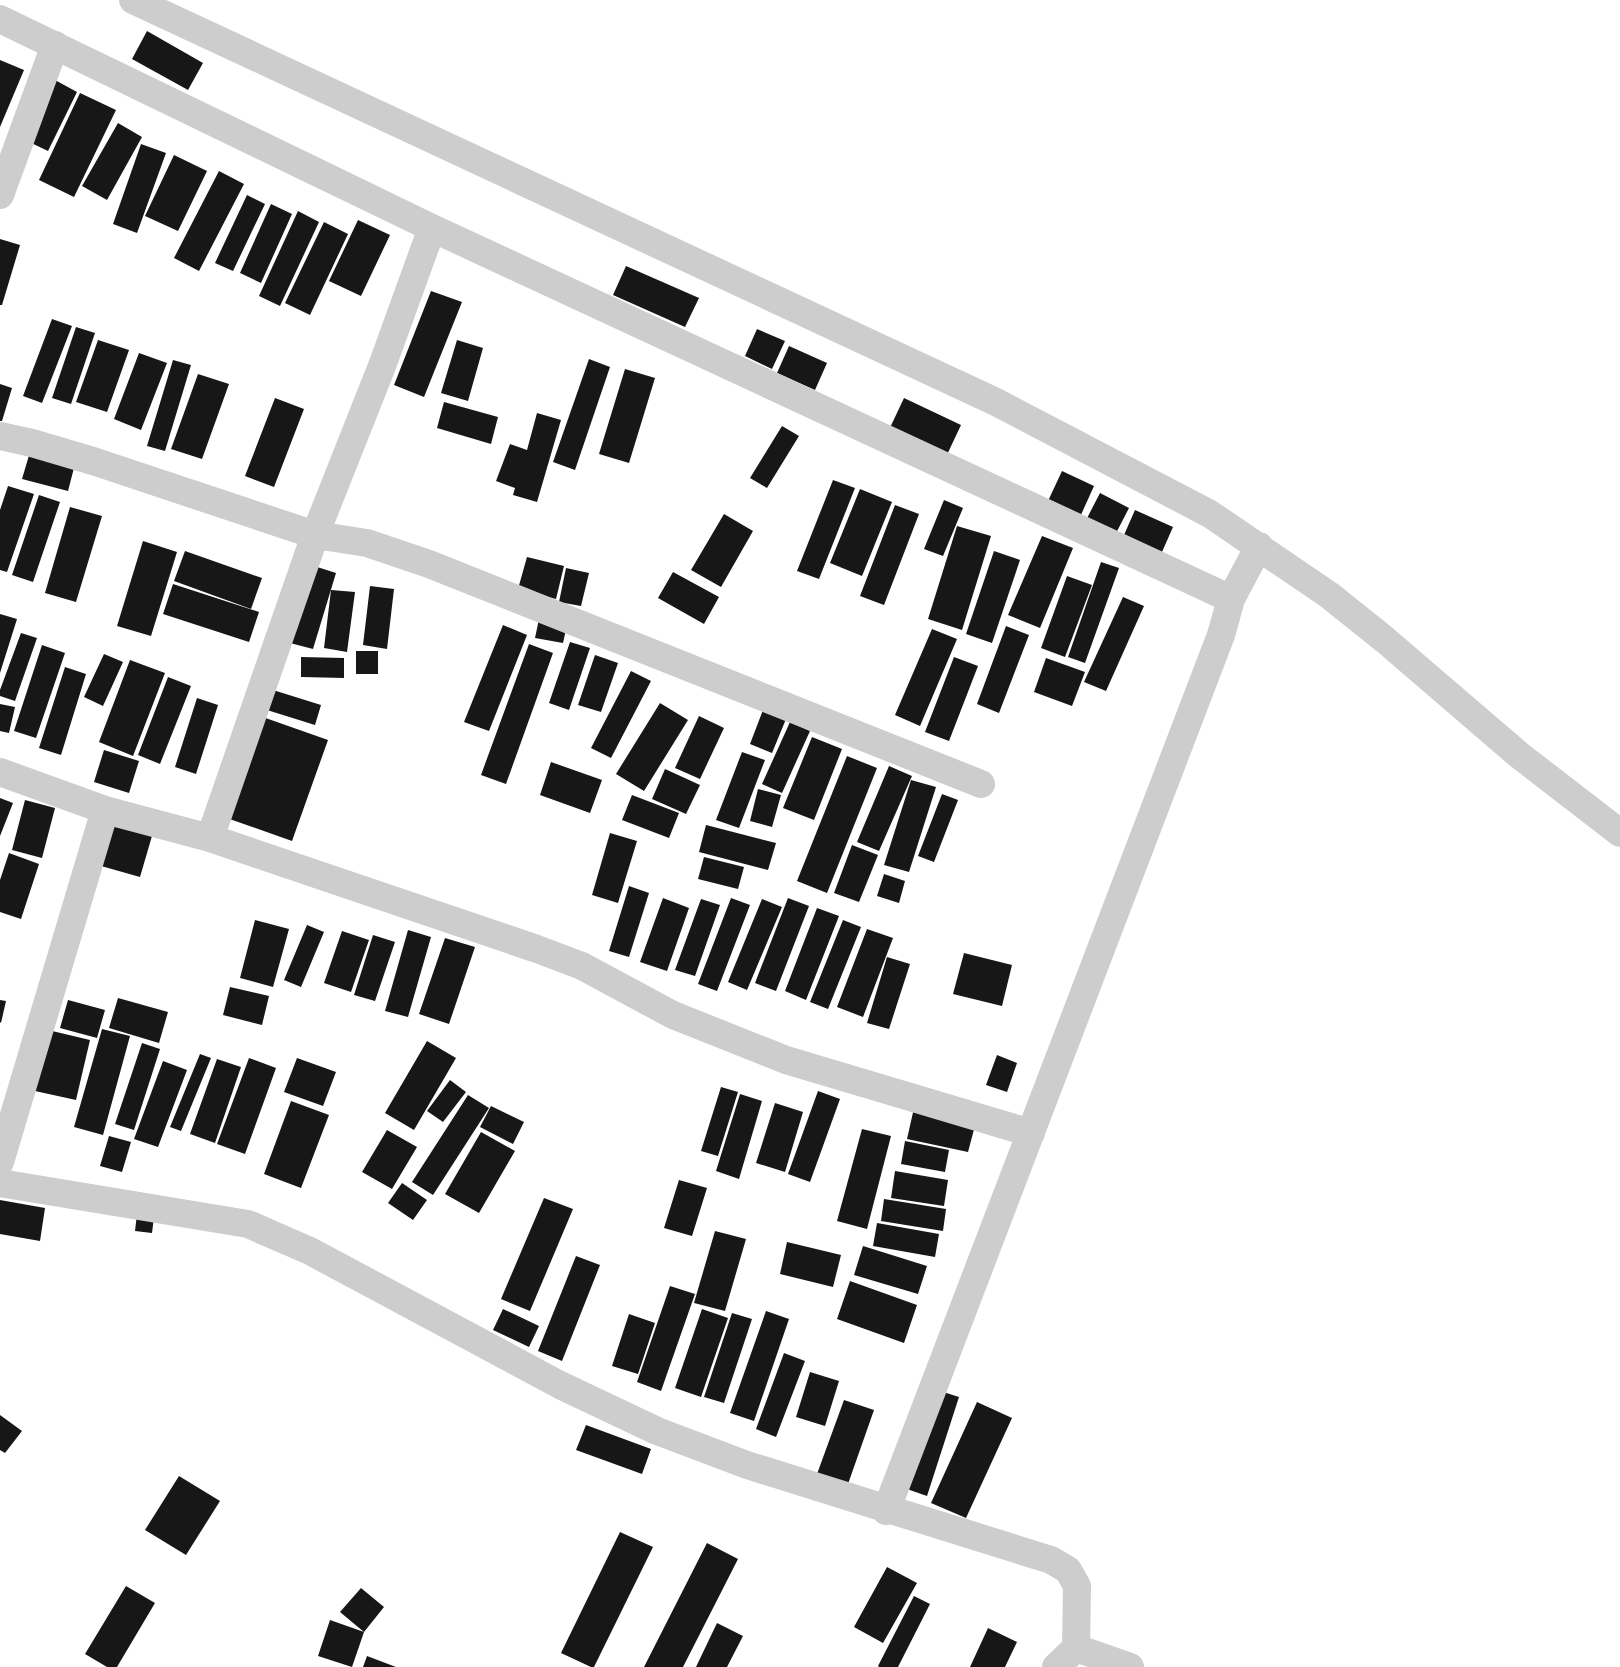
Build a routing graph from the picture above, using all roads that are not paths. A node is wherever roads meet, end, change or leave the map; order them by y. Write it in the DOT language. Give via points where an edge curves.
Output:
graph roads {
  1 [pos="133,0"];
  2 [pos="0,18"];
  3 [pos="55,45"];
  4 [pos="0,196"];
  5 [pos="432,228"];
  6 [pos="0,436"];
  7 [pos="315,535"];
  8 [pos="1260,546"];
  9 [pos="1231,599"];
  10 [pos="0,772"];
  11 [pos="981,784"];
  12 [pos="105,810"];
  13 [pos="1620,833"];
  14 [pos="210,838"];
  15 [pos="1031,1133"];
  16 [pos="0,1162"];
  17 [pos="0,1183"];
  18 [pos="886,1511"];
  19 [pos="1076,1639"];
  20 [pos="1056,1667"];
  21 [pos="1130,1667"];
  1 -- 8 [label="street" via="996,402 1210,514"];
  2 -- 3 [label="street"];
  3 -- 4 [label="street"];
  3 -- 5 [label="street"];
  5 -- 7 [label="street"];
  5 -- 9 [label="street"];
  6 -- 7 [label="street" via="93,461"];
  7 -- 11 [label="street" via="366,543 429,564"];
  7 -- 14 [label="street"];
  8 -- 9 [label="street"];
  8 -- 13 [label="street" via="1329,595 1520,755"];
  9 -- 15 [label="street" via="1217,644"];
  10 -- 12 [label="street"];
  12 -- 14 [label="street"];
  12 -- 16 [label="street"];
  14 -- 15 [label="street" via="582,966 673,1015 786,1060"];
  15 -- 18 [label="street"];
  17 -- 18 [label="street" via="248,1224 310,1251 560,1384 656,1431"];
  18 -- 19 [label="street" via="1051,1560 1068,1570 1077,1586"];
  19 -- 20 [label="street"];
  19 -- 21 [label="street"];
}
